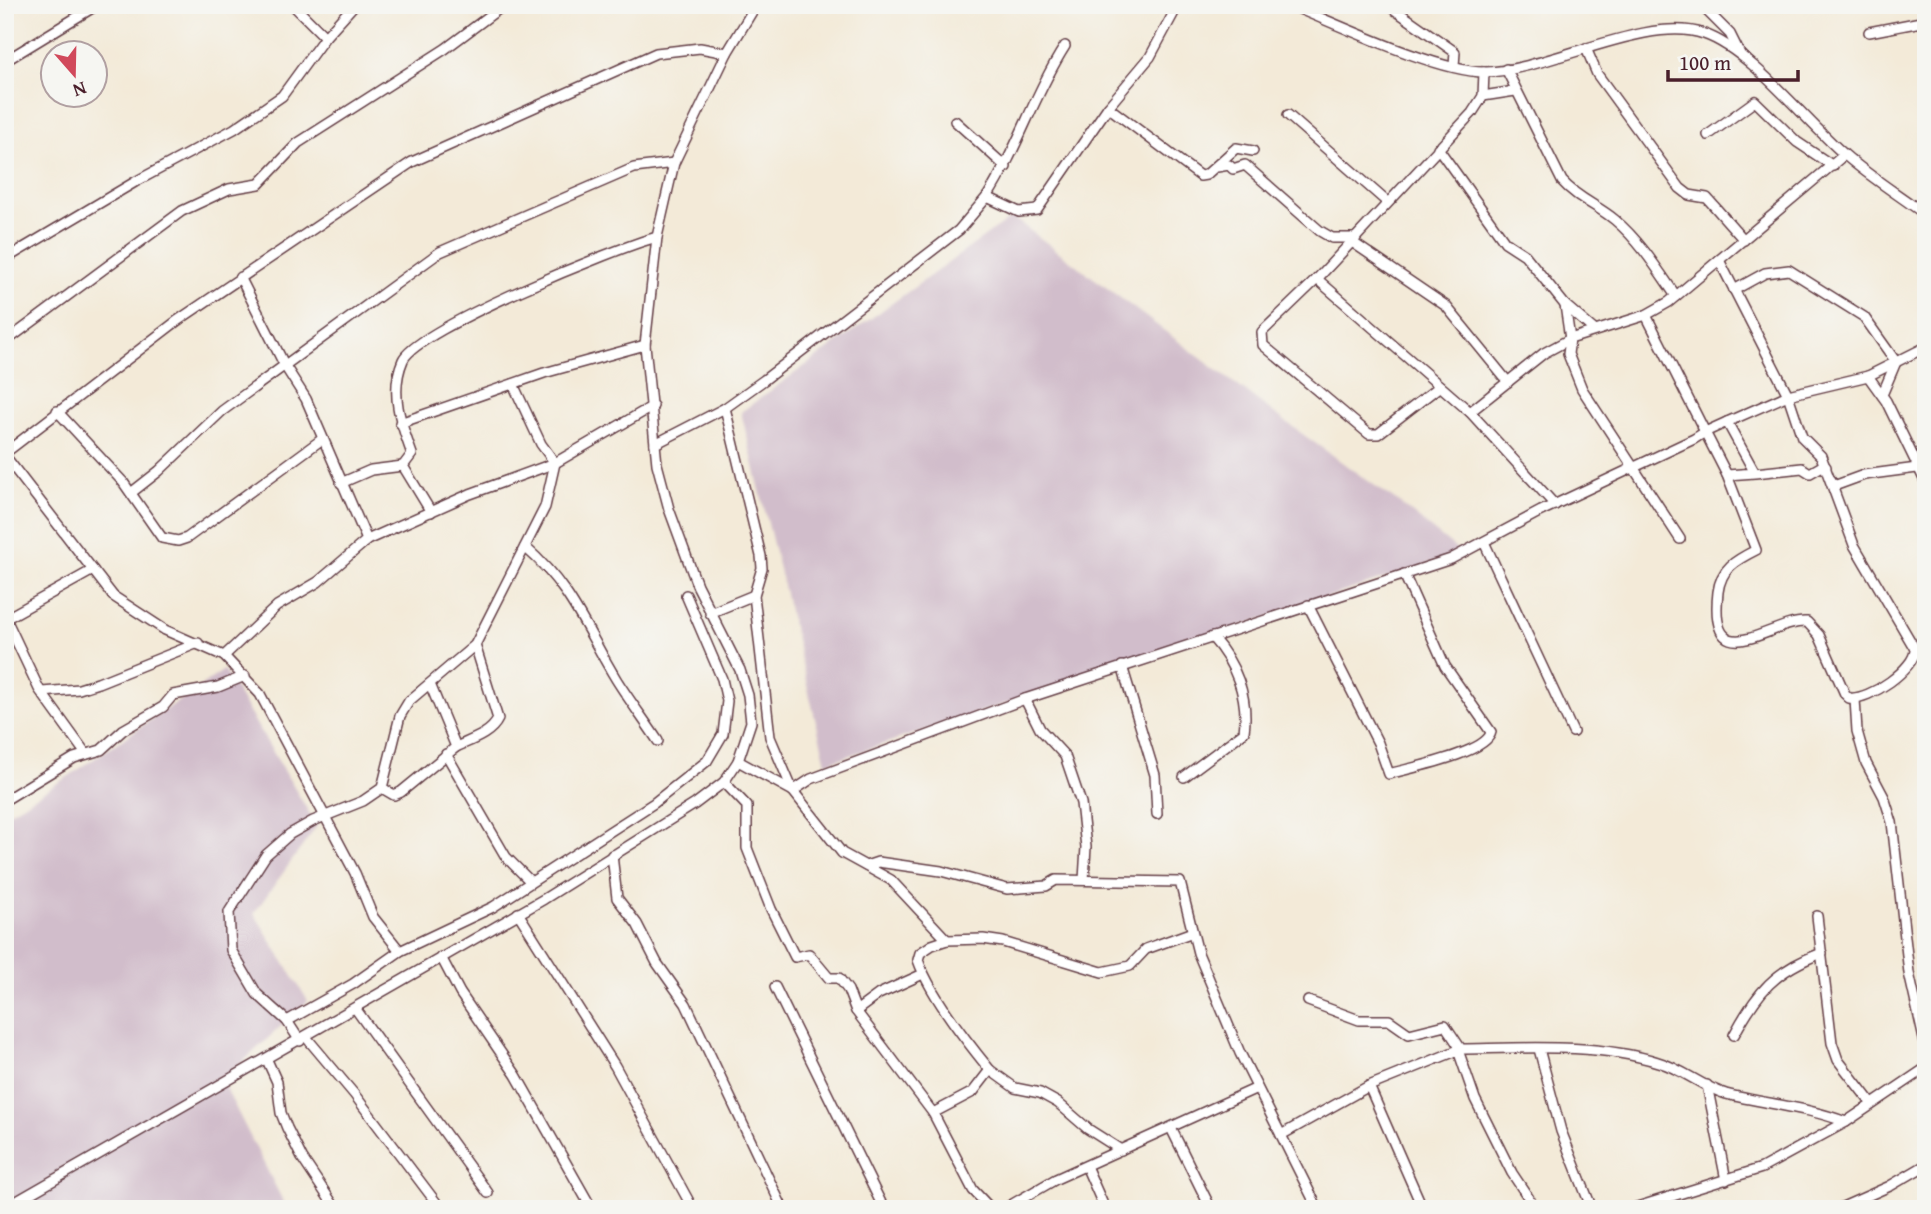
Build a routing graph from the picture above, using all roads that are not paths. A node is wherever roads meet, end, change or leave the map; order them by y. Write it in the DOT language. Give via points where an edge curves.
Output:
graph roads {
  1 [pos="97,5"];
  2 [pos="293,5"];
  3 [pos="354,5"];
  4 [pos="504,5"];
  5 [pos="756,5"];
  6 [pos="1178,5"];
  7 [pos="1290,5"];
  8 [pos="1388,5"];
  9 [pos="1701,5"];
  10 [pos="1926,21"];
  11 [pos="1869,32"];
  12 [pos="325,37"];
  13 [pos="1065,46"];
  14 [pos="1586,48"];
  15 [pos="727,53"];
  16 [pos="1740,56"];
  17 [pos="5,61"];
  18 [pos="1454,66"];
  19 [pos="1506,69"];
  20 [pos="1484,72"];
  21 [pos="1515,91"];
  22 [pos="1483,96"];
  23 [pos="1108,107"];
  24 [pos="1288,115"];
  25 [pos="955,121"];
  26 [pos="1708,135"];
  27 [pos="1438,148"];
  28 [pos="1253,151"];
  29 [pos="1844,155"];
  30 [pos="674,163"];
  31 [pos="1833,166"];
  32 [pos="1006,167"];
  33 [pos="1215,167"];
  34 [pos="987,197"];
  35 [pos="1387,202"];
  36 [pos="1926,215"];
  37 [pos="657,237"];
  38 [pos="1354,240"];
  39 [pos="1744,240"];
  40 [pos="5,259"];
  41 [pos="1719,260"];
  42 [pos="240,278"];
  43 [pos="1317,279"];
  44 [pos="1734,290"];
  45 [pos="1676,296"];
  46 [pos="1565,305"];
  47 [pos="1646,315"];
  48 [pos="1594,330"];
  49 [pos="1570,339"];
  50 [pos="5,342"];
  51 [pos="645,345"];
  52 [pos="1926,347"];
  53 [pos="1896,362"];
  54 [pos="285,366"];
  55 [pos="1868,376"];
  56 [pos="1508,382"];
  57 [pos="513,384"];
  58 [pos="1440,386"];
  59 [pos="1788,395"];
  60 [pos="1882,395"];
  61 [pos="653,406"];
  62 [pos="725,408"];
  63 [pos="57,411"];
  64 [pos="1470,412"];
  65 [pos="1727,422"];
  66 [pos="400,423"];
  67 [pos="1704,432"];
  68 [pos="321,440"];
  69 [pos="655,443"];
  70 [pos="5,455"];
  71 [pos="555,464"];
  72 [pos="1824,465"];
  73 [pos="403,466"];
  74 [pos="1634,467"];
  75 [pos="1917,468"];
  76 [pos="1755,473"];
  77 [pos="1727,475"];
  78 [pos="341,483"];
  79 [pos="1926,483"];
  80 [pos="131,493"];
  81 [pos="1555,505"];
  82 [pos="431,512"];
  83 [pos="1680,539"];
  84 [pos="368,540"];
  85 [pos="1484,542"];
  86 [pos="525,547"];
  87 [pos="93,570"];
  88 [pos="1404,574"];
  89 [pos="686,595"];
  90 [pos="754,595"];
  91 [pos="1308,605"];
  92 [pos="710,613"];
  93 [pos="6,619"];
  94 [pos="1212,637"];
  95 [pos="198,643"];
  96 [pos="475,645"];
  97 [pos="224,656"];
  98 [pos="1122,666"];
  99 [pos="245,676"];
  100 [pos="430,684"];
  101 [pos="42,692"];
  102 [pos="1025,699"];
  103 [pos="1855,699"];
  104 [pos="1573,732"];
  105 [pos="659,741"];
  106 [pos="456,747"];
  107 [pos="86,754"];
  108 [pos="446,754"];
  109 [pos="738,761"];
  110 [pos="1184,776"];
  111 [pos="724,782"];
  112 [pos="382,788"];
  113 [pos="793,791"];
  114 [pos="5,800"];
  115 [pos="1157,814"];
  116 [pos="325,816"];
  117 [pos="612,855"];
  118 [pos="866,866"];
  119 [pos="1084,880"];
  120 [pos="530,881"];
  121 [pos="517,913"];
  122 [pos="1817,916"];
  123 [pos="1190,933"];
  124 [pos="947,940"];
  125 [pos="400,951"];
  126 [pos="1822,953"];
  127 [pos="441,957"];
  128 [pos="923,974"];
  129 [pos="775,987"];
  130 [pos="1308,1001"];
  131 [pos="355,1008"];
  132 [pos="856,1011"];
  133 [pos="287,1021"];
  134 [pos="1734,1035"];
  135 [pos="303,1039"];
  136 [pos="1926,1048"];
  137 [pos="1460,1049"];
  138 [pos="1539,1049"];
  139 [pos="267,1060"];
  140 [pos="1926,1068"];
  141 [pos="990,1070"];
  142 [pos="1707,1085"];
  143 [pos="1369,1086"];
  144 [pos="1257,1088"];
  145 [pos="1872,1104"];
  146 [pos="933,1113"];
  147 [pos="1846,1122"];
  148 [pos="1171,1128"];
  149 [pos="1281,1135"];
  150 [pos="1121,1150"];
  151 [pos="1926,1165"];
  152 [pos="1086,1166"];
  153 [pos="1726,1180"];
  154 [pos="488,1193"];
  155 [pos="5,1208"];
  156 [pos="336,1209"];
  157 [pos="442,1209"];
  158 [pos="592,1209"];
  159 [pos="693,1209"];
  160 [pos="783,1209"];
  161 [pos="884,1209"];
  162 [pos="991,1209"];
  163 [pos="1004,1209"];
  164 [pos="1105,1209"];
  165 [pos="1211,1209"];
  166 [pos="1318,1209"];
  167 [pos="1423,1209"];
  168 [pos="1536,1209"];
  169 [pos="1592,1209"];
  170 [pos="1631,1209"];
  171 [pos="1838,1209"];
  1 -- 17 [label="street"];
  2 -- 12 [label="street"];
  3 -- 12 [label="street"];
  4 -- 50 [label="street" via="445,49 298,143 258,184 229,189 191,206"];
  5 -- 15 [label="street"];
  6 -- 23 [label="street" via="1150,57"];
  7 -- 18 [label="street"];
  8 -- 18 [label="street" via="1455,52"];
  9 -- 16 [label="street" via="1730,34"];
  10 -- 11 [label="street"];
  12 -- 40 [label="street" via="282,96 249,119"];
  13 -- 32 [label="street"];
  14 -- 16 [label="street" via="1679,30 1703,33"];
  14 -- 19 [label="street"];
  14 -- 39 [label="street" via="1602,80 1680,188 1707,198"];
  15 -- 30 [label="street"];
  15 -- 42 [label="street" via="700,48 656,53 519,112 388,175"];
  16 -- 29 [label="street"];
  18 -- 20 [label="street"];
  19 -- 20 [label="street"];
  19 -- 21 [label="street"];
  20 -- 22 [label="street"];
  21 -- 22 [label="street"];
  21 -- 45 [label="street" via="1562,181 1574,195 1614,219"];
  22 -- 27 [label="street"];
  23 -- 33 [label="street" via="1200,176"];
  23 -- 34 [label="street" via="1037,210 1019,212"];
  24 -- 35 [label="street"];
  25 -- 32 [label="street"];
  26 -- 31 [label="street" via="1755,101 1797,142"];
  27 -- 35 [label="street"];
  27 -- 46 [label="street" via="1505,242 1525,255"];
  28 -- 33 [label="street" via="1236,148"];
  29 -- 31 [label="street"];
  29 -- 36 [label="street"];
  30 -- 37 [label="street"];
  30 -- 54 [label="street" via="634,168 440,252"];
  31 -- 39 [label="street"];
  32 -- 34 [label="street"];
  33 -- 38 [label="street" via="1245,165 1320,231"];
  34 -- 62 [label="street" via="959,230"];
  35 -- 38 [label="street"];
  37 -- 51 [label="street"];
  37 -- 66 [label="street" via="521,289 414,347 404,358 398,379"];
  38 -- 43 [label="street"];
  38 -- 56 [label="street" via="1446,306"];
  39 -- 41 [label="street"];
  41 -- 44 [label="street"];
  41 -- 45 [label="street"];
  42 -- 54 [label="street"];
  42 -- 63 [label="street"];
  43 -- 58 [label="street"];
  43 -- 58 [label="street" via="1262,331 1263,345 1369,435 1378,434"];
  44 -- 53 [label="street" via="1765,273 1788,270 1864,317"];
  44 -- 59 [label="street"];
  45 -- 47 [label="street"];
  46 -- 48 [label="street"];
  46 -- 49 [label="street"];
  47 -- 48 [label="street"];
  47 -- 67 [label="street"];
  48 -- 49 [label="street"];
  49 -- 56 [label="street"];
  49 -- 74 [label="street" via="1570,361 1582,388"];
  51 -- 57 [label="street"];
  51 -- 61 [label="street"];
  52 -- 53 [label="street"];
  53 -- 55 [label="street"];
  53 -- 60 [label="street"];
  54 -- 68 [label="street" via="306,400"];
  54 -- 80 [label="street" via="222,411"];
  55 -- 59 [label="street"];
  55 -- 60 [label="street"];
  56 -- 64 [label="street"];
  57 -- 66 [label="street"];
  57 -- 71 [label="street"];
  58 -- 64 [label="street"];
  59 -- 65 [label="street"];
  59 -- 72 [label="street" via="1802,437"];
  60 -- 75 [label="street"];
  61 -- 69 [label="street"];
  61 -- 71 [label="street"];
  62 -- 69 [label="street"];
  62 -- 90 [label="street" via="761,555"];
  63 -- 70 [label="street"];
  63 -- 80 [label="street"];
  64 -- 81 [label="street"];
  65 -- 67 [label="street"];
  65 -- 76 [label="street"];
  66 -- 73 [label="street" via="412,454"];
  67 -- 74 [label="street"];
  67 -- 77 [label="street"];
  68 -- 78 [label="street"];
  68 -- 80 [label="street" via="178,541 162,538"];
  69 -- 92 [label="street" via="669,509"];
  70 -- 87 [label="street"];
  71 -- 82 [label="street"];
  71 -- 86 [label="street" via="550,493"];
  72 -- 75 [label="street" via="1834,486 1864,475"];
  72 -- 76 [label="street" via="1810,473 1801,468"];
  72 -- 103 [label="street" via="1846,530 1916,653 1890,681"];
  73 -- 78 [label="street" via="371,470"];
  73 -- 82 [label="street"];
  74 -- 81 [label="street"];
  74 -- 83 [label="street"];
  75 -- 79 [label="street"];
  76 -- 77 [label="street"];
  77 -- 103 [label="street" via="1756,550 1731,562 1722,577 1718,619 1724,632 1741,641 1787,623 1807,622 1819,635 1844,694"];
  78 -- 84 [label="street"];
  81 -- 85 [label="street"];
  82 -- 84 [label="street"];
  84 -- 97 [label="street" via="318,582 277,606"];
  85 -- 88 [label="street" via="1451,559"];
  85 -- 104 [label="street"];
  86 -- 96 [label="street"];
  86 -- 105 [label="street" via="569,593 615,677"];
  87 -- 93 [label="street"];
  87 -- 95 [label="street" via="113,596 138,615"];
  88 -- 91 [label="street"];
  88 -- 91 [label="street" via="1445,666 1491,732 1486,741 1454,756 1389,774"];
  89 -- 120 [label="street" via="726,689 726,722 719,742 707,761 668,794"];
  90 -- 92 [label="street"];
  90 -- 113 [label="street" via="770,737"];
  91 -- 94 [label="street"];
  92 -- 109 [label="street" via="748,695 751,722"];
  93 -- 101 [label="street"];
  94 -- 98 [label="street"];
  94 -- 110 [label="street" via="1238,677 1246,714 1244,732"];
  95 -- 97 [label="street"];
  95 -- 101 [label="street" via="79,689"];
  96 -- 100 [label="street"];
  96 -- 106 [label="street" via="498,719 484,734"];
  97 -- 99 [label="street"];
  98 -- 102 [label="street"];
  98 -- 115 [label="street" via="1155,775"];
  99 -- 107 [label="street" via="218,687 173,695 101,750"];
  99 -- 116 [label="street" via="281,729"];
  100 -- 106 [label="street"];
  100 -- 112 [label="street" via="400,716"];
  101 -- 107 [label="street"];
  102 -- 113 [label="street" via="811,779"];
  102 -- 119 [label="street" via="1041,729 1065,756 1081,803"];
  103 -- 136 [label="street" via="1866,763 1892,822 1909,973"];
  106 -- 108 [label="street"];
  107 -- 114 [label="street"];
  108 -- 112 [label="street" via="401,792 394,795"];
  108 -- 120 [label="street" via="506,858"];
  109 -- 111 [label="street"];
  109 -- 113 [label="street"];
  111 -- 117 [label="street"];
  111 -- 132 [label="street" via="747,806 747,848 795,957 809,954 829,978 839,978"];
  112 -- 116 [label="street"];
  113 -- 118 [label="street" via="842,853"];
  116 -- 125 [label="street" via="373,917"];
  116 -- 133 [label="street" via="290,834 266,855 229,912 231,950 257,993"];
  117 -- 121 [label="street"];
  117 -- 160 [label="street" via="617,898 686,1004"];
  118 -- 119 [label="street" via="878,862 941,871 1007,889"];
  118 -- 124 [label="street" via="904,892"];
  119 -- 123 [label="street" via="1180,881"];
  120 -- 125 [label="street" via="493,907"];
  121 -- 127 [label="street"];
  121 -- 159 [label="street" via="615,1066"];
  122 -- 126 [label="street"];
  123 -- 124 [label="street" via="1146,949 1130,966 1102,972 1003,942"];
  123 -- 144 [label="street"];
  124 -- 128 [label="street" via="920,953"];
  125 -- 133 [label="street"];
  126 -- 134 [label="street" via="1771,979"];
  126 -- 145 [label="street" via="1828,1022 1838,1060"];
  127 -- 131 [label="street"];
  127 -- 158 [label="street" via="522,1084"];
  128 -- 132 [label="street" via="878,994"];
  128 -- 141 [label="street"];
  129 -- 161 [label="street"];
  130 -- 137 [label="street" via="1359,1020 1389,1020 1409,1034 1445,1025"];
  131 -- 135 [label="street"];
  131 -- 154 [label="street"];
  132 -- 146 [label="street"];
  133 -- 135 [label="street"];
  135 -- 139 [label="street"];
  135 -- 157 [label="street" via="354,1094"];
  137 -- 138 [label="street"];
  137 -- 143 [label="street"];
  137 -- 168 [label="street" via="1475,1098 1512,1173"];
  138 -- 142 [label="street" via="1631,1055"];
  138 -- 169 [label="street" via="1561,1131"];
  139 -- 155 [label="street"];
  139 -- 156 [label="street" via="287,1128"];
  140 -- 145 [label="street"];
  141 -- 146 [label="street" via="973,1092"];
  141 -- 150 [label="street" via="1015,1088 1040,1093"];
  142 -- 147 [label="street"];
  142 -- 153 [label="street"];
  143 -- 149 [label="street"];
  143 -- 167 [label="street"];
  144 -- 148 [label="street"];
  144 -- 149 [label="street"];
  145 -- 147 [label="street"];
  146 -- 162 [label="street" via="968,1182"];
  147 -- 153 [label="street" via="1762,1168"];
  148 -- 150 [label="street"];
  148 -- 165 [label="street"];
  149 -- 166 [label="street"];
  150 -- 152 [label="street"];
  151 -- 171 [label="street"];
  152 -- 163 [label="street"];
  152 -- 164 [label="street"];
  153 -- 170 [label="street"];
}
